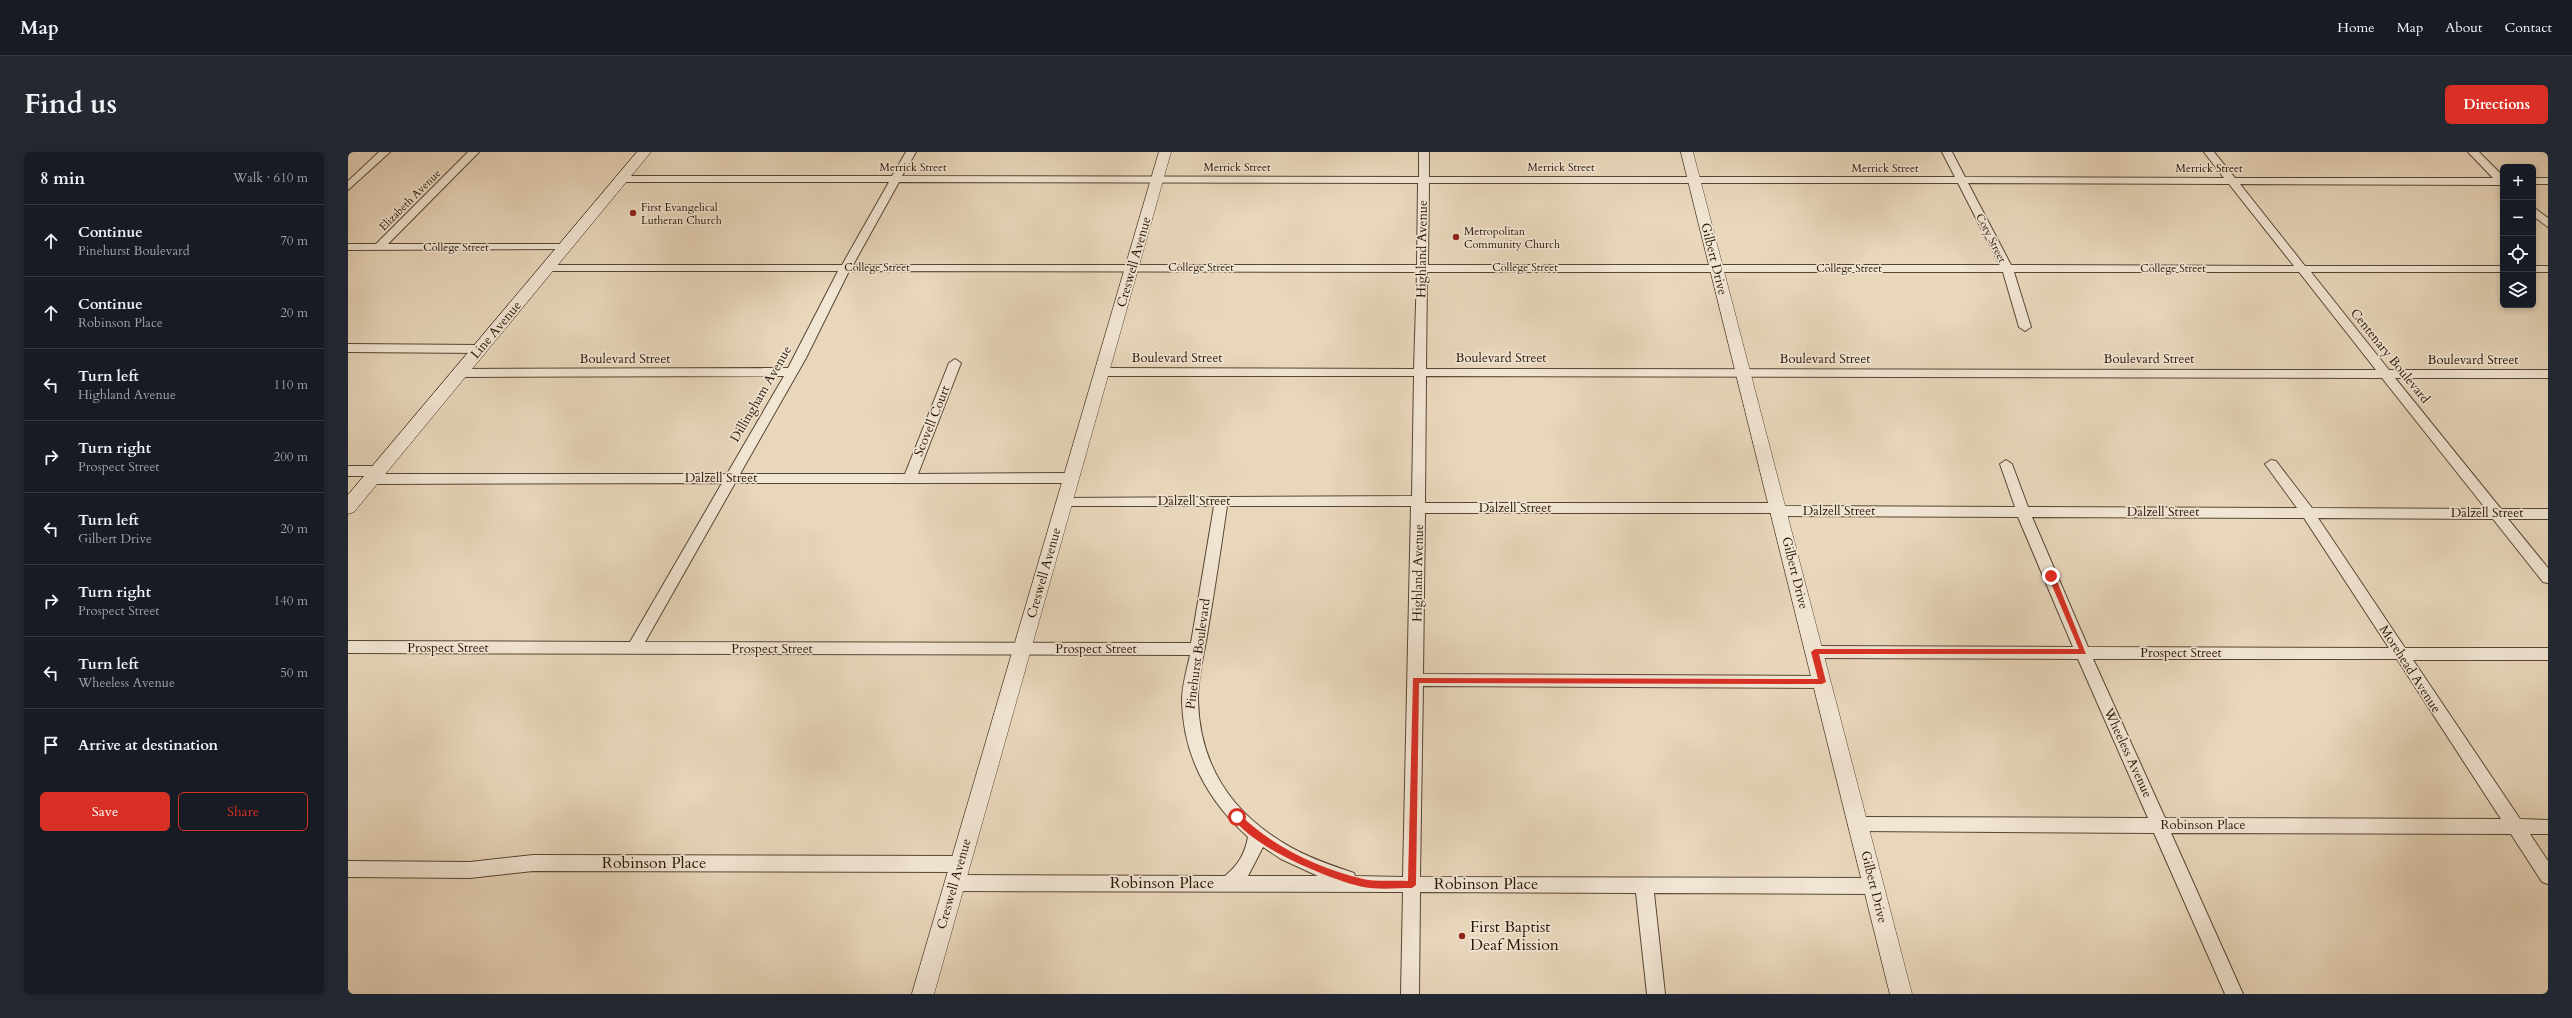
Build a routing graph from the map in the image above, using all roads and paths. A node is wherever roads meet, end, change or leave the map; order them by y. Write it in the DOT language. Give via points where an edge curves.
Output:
graph roads {
  1 [pos="386,152"];
  2 [pos="474,152"];
  3 [pos="644,152"];
  4 [pos="911,152"];
  5 [pos="1165,152"];
  6 [pos="1424,152"];
  7 [pos="1687,152"];
  8 [pos="1947,152"];
  9 [pos="2209,152"];
  10 [pos="2472,152"];
  11 [pos="348,171"];
  12 [pos="366,171"];
  13 [pos="2500,178"];
  14 [pos="621,179"];
  15 [pos="896,179"];
  16 [pos="1157,179"];
  17 [pos="1423,179"];
  18 [pos="1694,179"];
  19 [pos="1961,180"];
  20 [pos="2231,180"];
  21 [pos="2500,181"];
  22 [pos="2536,181"];
  23 [pos="2548,181"];
  24 [pos="348,187"];
  25 [pos="2536,213"];
  26 [pos="2548,224"];
  27 [pos="348,247"];
  28 [pos="379,247"];
  29 [pos="564,247"];
  30 [pos="846,267"];
  31 [pos="1132,267"];
  32 [pos="1717,267"];
  33 [pos="547,268"];
  34 [pos="1422,268"];
  35 [pos="2007,268"];
  36 [pos="2302,268"];
  37 [pos="2500,269"];
  38 [pos="2536,269"];
  39 [pos="2548,269"];
  40 [pos="2025,327"];
  41 [pos="348,348"];
  42 [pos="480,349"];
  43 [pos="955,363"];
  44 [pos="791,372"];
  45 [pos="1102,372"];
  46 [pos="1421,372"];
  47 [pos="460,373"];
  48 [pos="1743,373"];
  49 [pos="2386,374"];
  50 [pos="2548,374"];
  51 [pos="2006,464"];
  52 [pos="2271,464"];
  53 [pos="348,471"];
  54 [pos="375,475"];
  55 [pos="730,478"];
  56 [pos="1071,478"];
  57 [pos="909,479"];
  58 [pos="1064,501"];
  59 [pos="1221,501"];
  60 [pos="1419,505"];
  61 [pos="348,508"];
  62 [pos="1779,510"];
  63 [pos="2023,512"];
  64 [pos="2308,513"];
  65 [pos="2497,513"];
  66 [pos="2548,514"];
  67 [pos="2548,578"];
  68 [pos="348,647"];
  69 [pos="633,649"];
  70 [pos="1022,649"];
  71 [pos="1197,649"];
  72 [pos="1815,652"];
  73 [pos="2083,652"];
  74 [pos="2400,654"];
  75 [pos="2548,654"];
  76 [pos="1416,680"];
  77 [pos="1822,682"];
  78 [pos="1858,824"];
  79 [pos="2161,825"];
  80 [pos="2516,827"];
  81 [pos="2548,827"];
  82 [pos="1257,835"];
  83 [pos="960,864"];
  84 [pos="348,869"];
  85 [pos="2548,876"];
  86 [pos="955,883"];
  87 [pos="1229,883"];
  88 [pos="1364,883"];
  89 [pos="1412,885"];
  90 [pos="1644,885"];
  91 [pos="1874,886"];
  92 [pos="923,994"];
  93 [pos="1410,994"];
  94 [pos="1656,994"];
  95 [pos="1901,994"];
  96 [pos="2234,994"];
  1 -- 12 [label="street"];
  2 -- 28 [label="street, Elizabeth Avenue"];
  3 -- 14 [label="main road, Line Avenue"];
  4 -- 15 [label="street, Dillingham Avenue"];
  5 -- 16 [label="street, Creswell Avenue"];
  6 -- 17 [label="street, Highland Avenue"];
  7 -- 18 [label="street, Gilbert Drive"];
  8 -- 19 [label="street, Coty Street"];
  9 -- 20 [label="street, Centenary Boulevard"];
  10 -- 13 [label="street"];
  11 -- 12 [label="street"];
  12 -- 24 [label="street"];
  14 -- 15 [label="street, Merrick Street"];
  14 -- 29 [label="main road, Line Avenue"];
  15 -- 16 [label="street, Merrick Street"];
  15 -- 30 [label="street, Dillingham Avenue"];
  16 -- 17 [label="street, Merrick Street"];
  16 -- 31 [label="street, Creswell Avenue"];
  17 -- 18 [label="street, Merrick Street"];
  17 -- 34 [label="street, Highland Avenue"];
  18 -- 19 [label="street, Merrick Street"];
  18 -- 32 [label="street, Gilbert Drive"];
  19 -- 20 [label="street, Merrick Street"];
  19 -- 35 [label="street, Coty Street"];
  20 -- 21 [label="street, Merrick Street"];
  20 -- 36 [label="street, Centenary Boulevard"];
  22 -- 23 [label="street"];
  25 -- 26 [label="street"];
  27 -- 28 [label="street, College Street"];
  28 -- 29 [label="street, College Street"];
  29 -- 33 [label="main road, Line Avenue"];
  30 -- 31 [label="street, College Street"];
  30 -- 33 [label="street, College Street"];
  30 -- 44 [label="street, Dillingham Avenue"];
  31 -- 34 [label="street, College Street"];
  31 -- 45 [label="street, Creswell Avenue"];
  32 -- 34 [label="street, College Street"];
  32 -- 35 [label="street, College Street"];
  32 -- 48 [label="street, Gilbert Drive"];
  33 -- 42 [label="main road, Line Avenue"];
  34 -- 46 [label="street, Highland Avenue"];
  35 -- 36 [label="street, College Street"];
  35 -- 40 [label="street, Coty Street"];
  36 -- 37 [label="street, College Street"];
  36 -- 49 [label="street, Centenary Boulevard"];
  38 -- 39 [label="street"];
  41 -- 42 [label="street"];
  42 -- 47 [label="main road, Line Avenue"];
  43 -- 57 [label="street, Scovell Court"];
  44 -- 47 [label="street, Boulevard Street"];
  44 -- 55 [label="street, Dillingham Avenue"];
  45 -- 46 [label="street, Boulevard Street"];
  45 -- 56 [label="street, Creswell Avenue"];
  46 -- 48 [label="street, Boulevard Street"];
  46 -- 60 [label="street, Highland Avenue"];
  47 -- 54 [label="main road, Line Avenue"];
  48 -- 49 [label="street, Boulevard Street"];
  48 -- 62 [label="street, Gilbert Drive"];
  49 -- 50 [label="street, Boulevard Street"];
  49 -- 65 [label="street, Centenary Boulevard"];
  51 -- 63 [label="street, Wheeless Avenue"];
  52 -- 64 [label="street, Morehead Avenue"];
  53 -- 54 [label="street, Dalzell Street"];
  54 -- 55 [label="street, Dalzell Street"];
  54 -- 61 [label="main road, Line Avenue"];
  55 -- 57 [label="street, Dalzell Street"];
  55 -- 69 [label="street, Dillingham Avenue"];
  56 -- 57 [label="street, Dalzell Street"];
  56 -- 58 [label="street, Creswell Avenue"];
  58 -- 59 [label="street, Dalzell Street"];
  58 -- 70 [label="street, Creswell Avenue"];
  59 -- 60 [label="street, Dalzell Street"];
  59 -- 71 [label="street, Pinehurst Boulevard"];
  60 -- 62 [label="street, Dalzell Street"];
  60 -- 76 [label="street, Highland Avenue"];
  62 -- 63 [label="street, Dalzell Street"];
  62 -- 72 [label="street, Gilbert Drive"];
  63 -- 64 [label="street, Dalzell Street"];
  63 -- 73 [label="street, Wheeless Avenue"];
  64 -- 65 [label="street, Dalzell Street"];
  64 -- 74 [label="street, Morehead Avenue"];
  65 -- 66 [label="street, Dalzell Street"];
  65 -- 67 [label="street, Centenary Boulevard"];
  68 -- 69 [label="street, Prospect Street"];
  69 -- 70 [label="street, Prospect Street"];
  70 -- 71 [label="street, Prospect Street"];
  70 -- 83 [label="street, Creswell Avenue"];
  71 -- 82 [label="street, Pinehurst Boulevard" via="1190,715 1198,760 1221,798"];
  72 -- 73 [label="street, Prospect Street"];
  72 -- 77 [label="street, Gilbert Drive"];
  73 -- 74 [label="street, Prospect Street"];
  73 -- 79 [label="street, Wheeless Avenue"];
  74 -- 75 [label="street, Prospect Street"];
  74 -- 80 [label="street, Morehead Avenue"];
  76 -- 77 [label="street"];
  76 -- 89 [label="street, Highland Avenue"];
  77 -- 78 [label="street, Gilbert Drive"];
  78 -- 79 [label="street, Robinson Place"];
  78 -- 91 [label="street, Gilbert Drive"];
  79 -- 80 [label="street, Robinson Place"];
  79 -- 96 [label="street, Wheeless Avenue"];
  80 -- 81 [label="street, Robinson Place"];
  80 -- 85 [label="street, Morehead Avenue"];
  82 -- 87 [label="street" via="1255,852 1244,871"];
  82 -- 88 [label="street, Pinehurst Boulevard" via="1304,864"];
  83 -- 84 [label="street, Robinson Place" via="533,863 470,870"];
  83 -- 86 [label="street, Creswell Avenue"];
  86 -- 87 [label="street, Robinson Place"];
  86 -- 92 [label="street, Creswell Avenue"];
  87 -- 88 [label="street, Robinson Place"];
  88 -- 89 [label="street, Robinson Place"];
  89 -- 90 [label="street, Robinson Place"];
  89 -- 93 [label="street, Highland Avenue"];
  90 -- 91 [label="street, Robinson Place"];
  90 -- 94 [label="street"];
  91 -- 95 [label="street, Gilbert Drive"];
}
